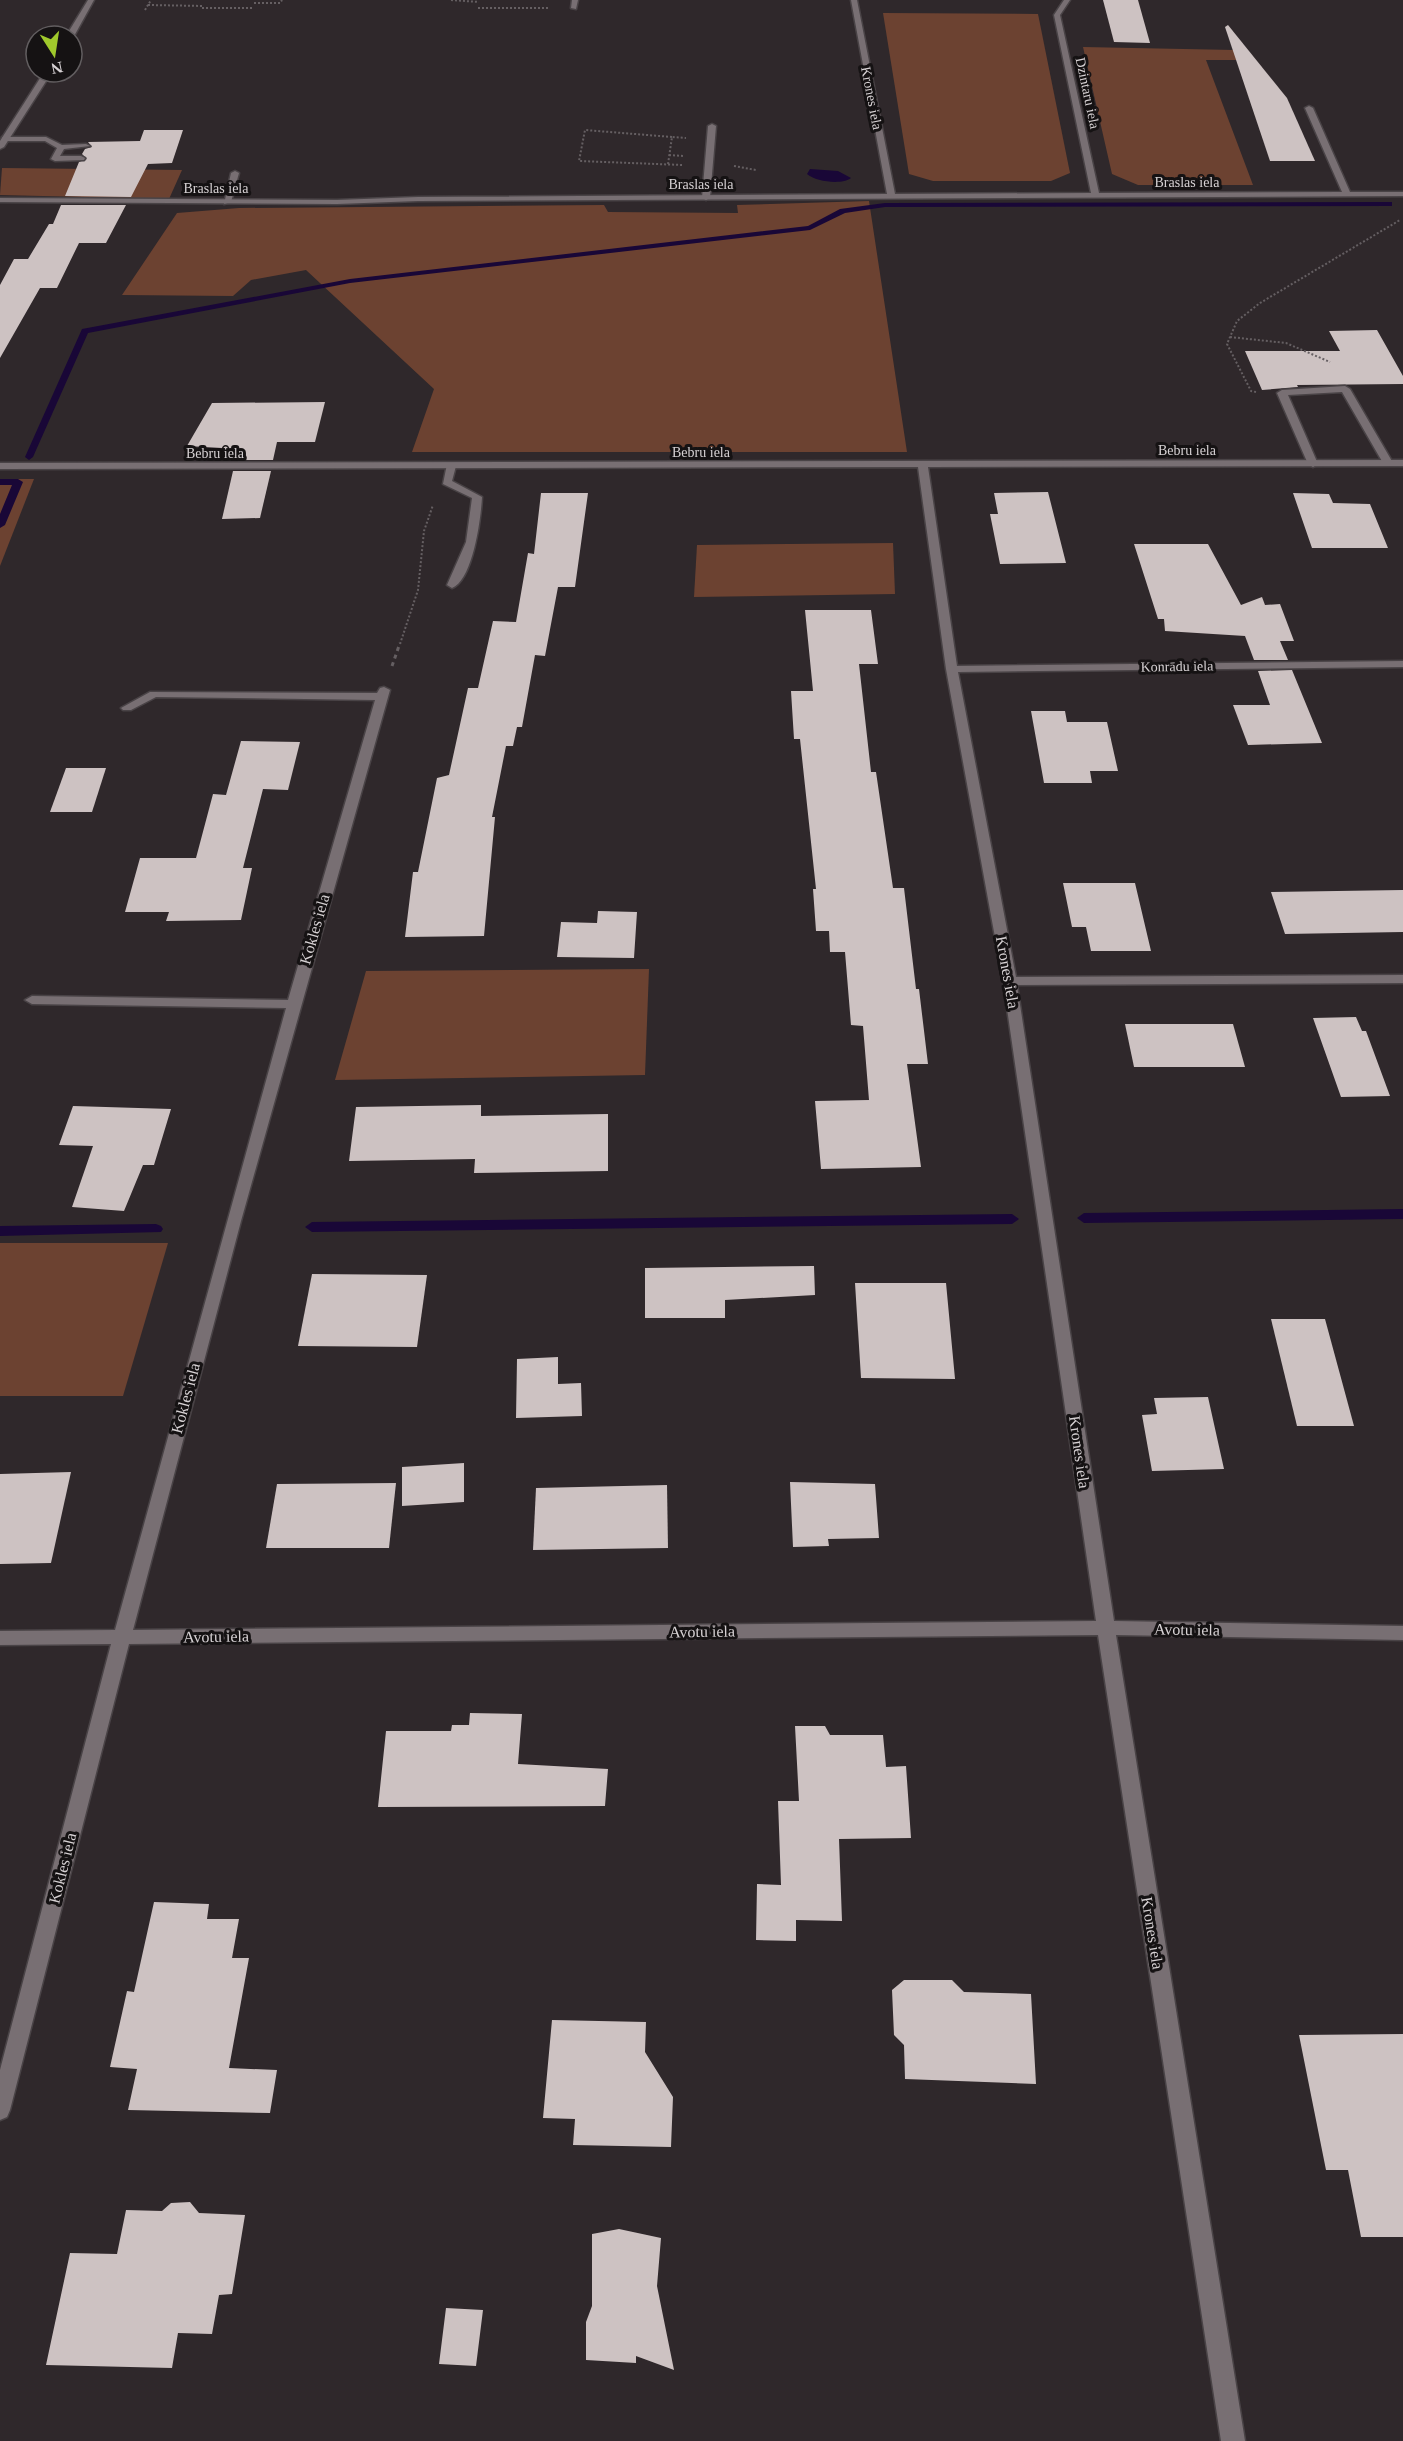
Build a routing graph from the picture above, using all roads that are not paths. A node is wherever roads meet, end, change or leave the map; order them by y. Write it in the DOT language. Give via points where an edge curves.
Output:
graph roads {
  1 [pos="91,0"];
  2 [pos="854,0"];
  3 [pos="1067,0"];
  4 [pos="77,24"];
  5 [pos="40,84"];
  6 [pos="1309,108"];
  7 [pos="712,126"];
  8 [pos="5,139"];
  9 [pos="86,146"];
  10 [pos="0,147"];
  11 [pos="61,147"];
  12 [pos="81,158"];
  13 [pos="235,173"];
  14 [pos="1347,194"];
  15 [pos="1095,195"];
  16 [pos="1403,195"];
  17 [pos="891,196"];
  18 [pos="706,198"];
  19 [pos="0,200"];
  20 [pos="227,202"];
  21 [pos="1388,463"];
  22 [pos="1403,463"];
  23 [pos="923,464"];
  24 [pos="1313,464"];
  25 [pos="0,466"];
  26 [pos="451,466"];
  27 [pos="452,585"];
  28 [pos="1403,664"];
  29 [pos="952,669"];
  30 [pos="127,708"];
  31 [pos="1403,979"];
  32 [pos="1010,981"];
  33 [pos="32,1000"];
  34 [pos="292,1004"];
  35 [pos="1106,1628"];
  36 [pos="1403,1634"];
  37 [pos="121,1637"];
  38 [pos="0,1638"];
  39 [pos="0,2110"];
  40 [pos="1233,2441"];
  1 -- 4 [label="street"];
  2 -- 17 [label="street, Krones iela"];
  3 -- 15 [label="street, Dzintaru iela" via="1057,15"];
  5 -- 8 [label="street"];
  6 -- 14 [label="street"];
  7 -- 18 [label="street"];
  8 -- 10 [label="street"];
  8 -- 11 [label="street" via="46,139"];
  9 -- 11 [label="street"];
  11 -- 12 [label="street" via="54,159"];
  13 -- 20 [label="street"];
  14 -- 15 [label="street, Braslas iela"];
  14 -- 16 [label="street, Braslas iela"];
  15 -- 17 [label="street, Braslas iela"];
  17 -- 18 [label="street, Braslas iela"];
  18 -- 20 [label="street, Braslas iela"];
  19 -- 20 [label="street, Braslas iela"];
  21 -- 22 [label="street, Bebru iela"];
  21 -- 24 [label="street, Bebru iela"];
  21 -- 24 [label="street" via="1345,389 1282,393"];
  23 -- 24 [label="street, Bebru iela"];
  23 -- 26 [label="street, Bebru iela"];
  23 -- 29 [label="street, Krones iela"];
  25 -- 26 [label="street, Bebru iela"];
  26 -- 27 [label="street" via="447,482 477,497 474,539"];
  28 -- 29 [label="street, Konrādu iela"];
  29 -- 32 [label="street, Krones iela"];
  30 -- 34 [label="street, Kokles iela" via="154,694 383,694"];
  31 -- 32 [label="street"];
  32 -- 35 [label="street, Krones iela"];
  33 -- 34 [label="street"];
  34 -- 37 [label="street, Kokles iela"];
  35 -- 36 [label="street, Avotu iela"];
  35 -- 37 [label="street, Avotu iela"];
  35 -- 40 [label="street, Krones iela"];
  37 -- 38 [label="street, Avotu iela"];
  37 -- 39 [label="street, Kokles iela"];
}
